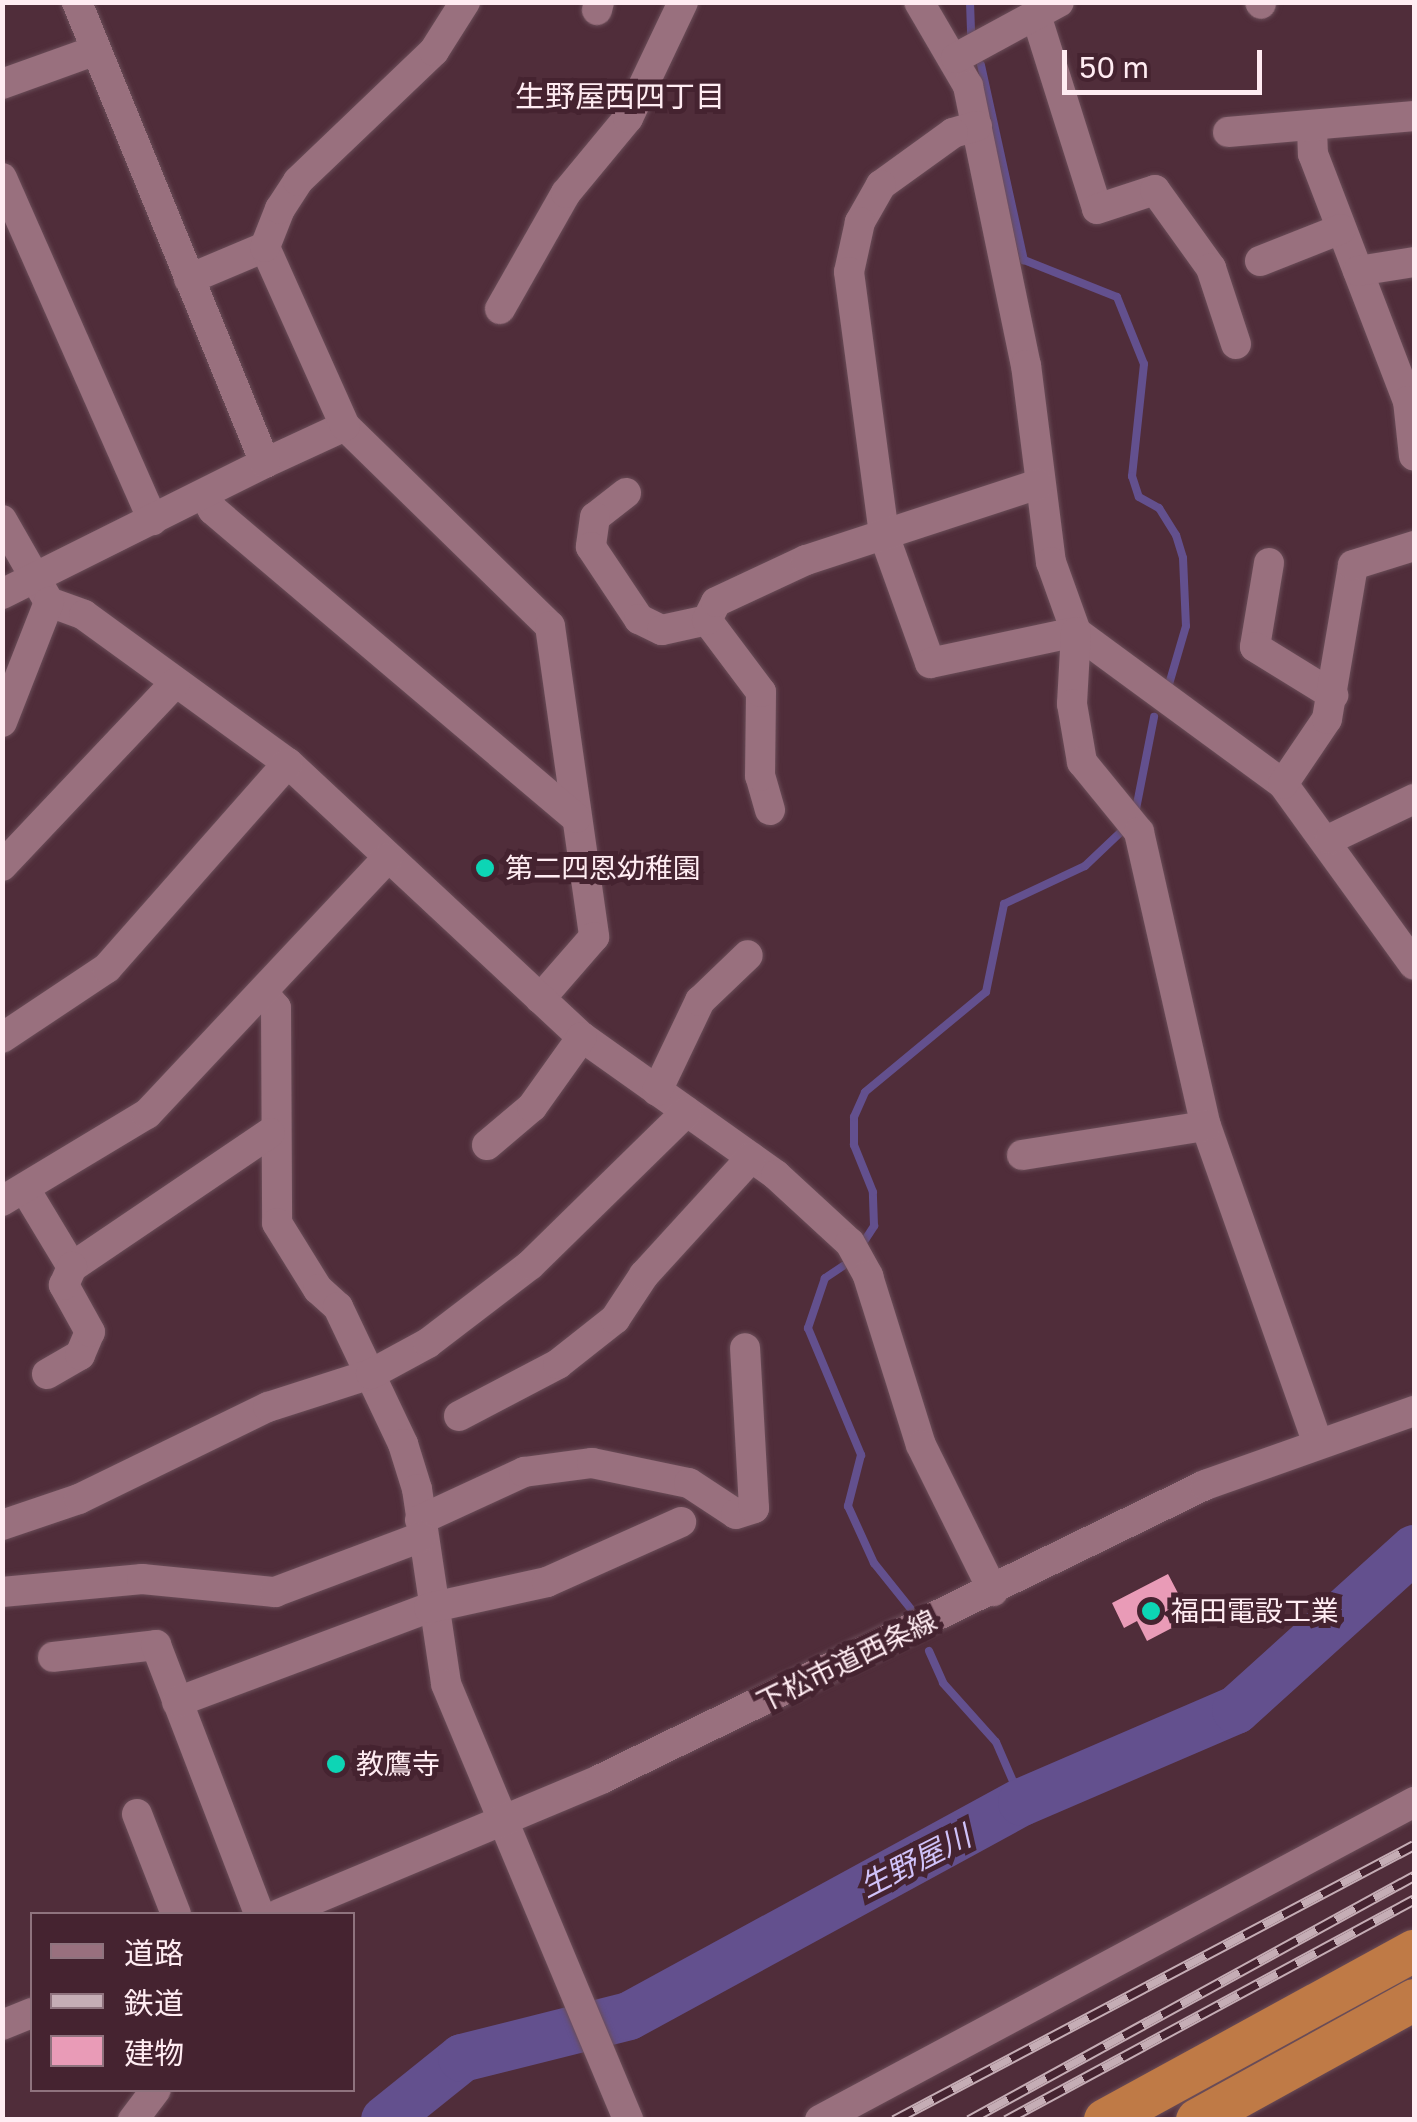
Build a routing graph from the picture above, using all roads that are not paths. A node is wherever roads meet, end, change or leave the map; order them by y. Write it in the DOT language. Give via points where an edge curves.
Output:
graph roads {
  1 [pos="77,2"];
  2 [pos="465,2"];
  3 [pos="683,2"];
  4 [pos="919,2"];
  5 [pos="1048,9"];
  6 [pos="91,52"];
  7 [pos="956,58"];
  8 [pos="2,84"];
  9 [pos="1414,116"];
  10 [pos="977,126"];
  11 [pos="1312,128"];
  12 [pos="1228,132"];
  13 [pos="2,178"];
  14 [pos="1340,229"];
  15 [pos="265,248"];
  16 [pos="1260,261"];
  17 [pos="1414,262"];
  18 [pos="1358,271"];
  19 [pos="189,279"];
  20 [pos="500,310"];
  21 [pos="1236,344"];
  22 [pos="1411,400"];
  23 [pos="345,426"];
  24 [pos="1414,456"];
  25 [pos="264,463"];
  26 [pos="1038,484"];
  27 [pos="626,493"];
  28 [pos="204,494"];
  29 [pos="2,520"];
  30 [pos="153,520"];
  31 [pos="884,535"];
  32 [pos="1414,546"];
  33 [pos="1269,563"];
  34 [pos="41,593"];
  35 [pos="2,594"];
  36 [pos="707,620"];
  37 [pos="1076,632"];
  38 [pos="174,683"];
  39 [pos="1332,696"];
  40 [pos="2,722"];
  41 [pos="288,763"];
  42 [pos="1282,784"];
  43 [pos="1414,800"];
  44 [pos="770,810"];
  45 [pos="576,818"];
  46 [pos="1330,839"];
  47 [pos="387,858"];
  48 [pos="2,866"];
  49 [pos="748,955"];
  50 [pos="1414,965"];
  51 [pos="264,994"];
  52 [pos="540,999"];
  53 [pos="582,1037"];
  54 [pos="2,1038"];
  55 [pos="657,1092"];
  56 [pos="686,1112"];
  57 [pos="1206,1126"];
  58 [pos="270,1133"];
  59 [pos="488,1145"];
  60 [pos="1022,1155"];
  61 [pos="751,1158"];
  62 [pos="14,1195"];
  63 [pos="72,1266"];
  64 [pos="745,1348"];
  65 [pos="47,1374"];
  66 [pos="371,1374"];
  67 [pos="1414,1411"];
  68 [pos="460,1416"];
  69 [pos="1317,1441"];
  70 [pos="682,1522"];
  71 [pos="2,1525"];
  72 [pos="420,1529"];
  73 [pos="994,1591"];
  74 [pos="2,1592"];
  75 [pos="429,1608"];
  76 [pos="53,1657"];
  77 [pos="177,1702"];
  78 [pos="1414,1802"];
  79 [pos="137,1814"];
  80 [pos="502,1822"];
  81 [pos="350,1884"];
  82 [pos="175,1912"];
  83 [pos="258,1912"];
  84 [pos="284,1912"];
  85 [pos="319,1912"];
  86 [pos="1414,1951"];
  87 [pos="1414,2000"];
  88 [pos="30,2013"];
  89 [pos="2,2025"];
  90 [pos="154,2092"];
  91 [pos="133,2120"];
  92 [pos="628,2120"];
  93 [pos="820,2120"];
  94 [pos="1105,2120"];
  95 [pos="1197,2120"];
  1 -- 6 [label="street"];
  2 -- 15 [label="street" via="434,51 298,181"];
  3 -- 20 [label="street" via="628,118 566,193"];
  4 -- 7 [label="street"];
  5 -- 7 [label="street"];
  5 -- 21 [label="street" via="1096,209 1155,190 1210,268"];
  6 -- 8 [label="street"];
  6 -- 19 [label="street"];
  7 -- 10 [label="street"];
  9 -- 11 [label="street"];
  10 -- 26 [label="street" via="1026,365"];
  10 -- 31 [label="street" via="954,132 882,185 860,222 849,272"];
  11 -- 12 [label="street"];
  11 -- 14 [label="street" via="1313,154"];
  13 -- 30 [label="street"];
  14 -- 16 [label="street"];
  14 -- 18 [label="street"];
  15 -- 19 [label="street"];
  15 -- 23 [label="street"];
  17 -- 18 [label="street"];
  18 -- 22 [label="street"];
  19 -- 25 [label="street"];
  22 -- 24 [label="street"];
  23 -- 25 [label="street"];
  23 -- 45 [label="street" via="550,626"];
  25 -- 28 [label="street"];
  26 -- 31 [label="street"];
  26 -- 37 [label="street" via="1062,603"];
  27 -- 36 [label="street" via="595,517 591,548 639,618 662,630"];
  28 -- 30 [label="street"];
  28 -- 45 [label="street" via="242,535"];
  29 -- 34 [label="street"];
  30 -- 34 [label="street"];
  31 -- 36 [label="street" via="746,584 716,602"];
  31 -- 37 [label="street" via="930,663"];
  32 -- 39 [label="street" via="1353,565"];
  33 -- 39 [label="street" via="1255,647"];
  34 -- 35 [label="street"];
  34 -- 38 [label="street" via="84,615"];
  34 -- 40 [label="street"];
  36 -- 44 [label="street" via="761,692 760,776"];
  37 -- 42 [label="street"];
  37 -- 57 [label="street" via="1072,704 1082,762 1139,832"];
  38 -- 41 [label="street"];
  38 -- 48 [label="street"];
  39 -- 42 [label="street" via="1302,766"];
  41 -- 47 [label="street"];
  41 -- 54 [label="street" via="107,968"];
  42 -- 46 [label="street"];
  43 -- 46 [label="street"];
  45 -- 52 [label="street" via="594,937"];
  46 -- 50 [label="street"];
  47 -- 51 [label="street"];
  47 -- 52 [label="street"];
  49 -- 55 [label="street" via="700,1002"];
  51 -- 58 [label="street" via="276,1008"];
  51 -- 62 [label="street" via="147,1114"];
  52 -- 53 [label="street"];
  53 -- 55 [label="street"];
  53 -- 59 [label="street" via="532,1107"];
  55 -- 56 [label="street"];
  56 -- 61 [label="street"];
  56 -- 66 [label="street" via="530,1265 428,1343"];
  57 -- 60 [label="street"];
  57 -- 69 [label="street"];
  58 -- 63 [label="street"];
  58 -- 66 [label="street" via="277,1223 318,1289 338,1307"];
  61 -- 68 [label="street" via="644,1275 615,1318 558,1364"];
  61 -- 73 [label="street" via="850,1243 868,1276 921,1445"];
  62 -- 63 [label="street"];
  63 -- 65 [label="street" via="64,1285 90,1332 80,1355"];
  64 -- 72 [label="street" via="758,1485 754,1508 736,1514 689,1483 642,1468 553,1464"];
  66 -- 71 [label="street" via="268,1407 146,1470"];
  66 -- 72 [label="street" via="403,1444"];
  67 -- 69 [label="street, 下松市道西条線"];
  69 -- 73 [label="street, 下松市道西条線" via="1204,1485"];
  70 -- 75 [label="street" via="547,1582"];
  72 -- 74 [label="street" via="275,1592 142,1579"];
  72 -- 75 [label="street"];
  73 -- 80 [label="street, 下松市道西条線"];
  75 -- 77 [label="street"];
  75 -- 80 [label="street" via="446,1684"];
  76 -- 77 [label="street" via="156,1645"];
  77 -- 83 [label="street"];
  78 -- 93 [label="street"];
  79 -- 82 [label="street"];
  80 -- 81 [label="street, 下松市道西条線"];
  80 -- 92 [label="street"];
  81 -- 84 [label="street, 下松市道西条線"];
  81 -- 85 [label="street"];
  86 -- 94 [label="highway"];
  87 -- 95 [label="highway"];
  88 -- 89 [label="street"];
  90 -- 91 [label="street"];
}
